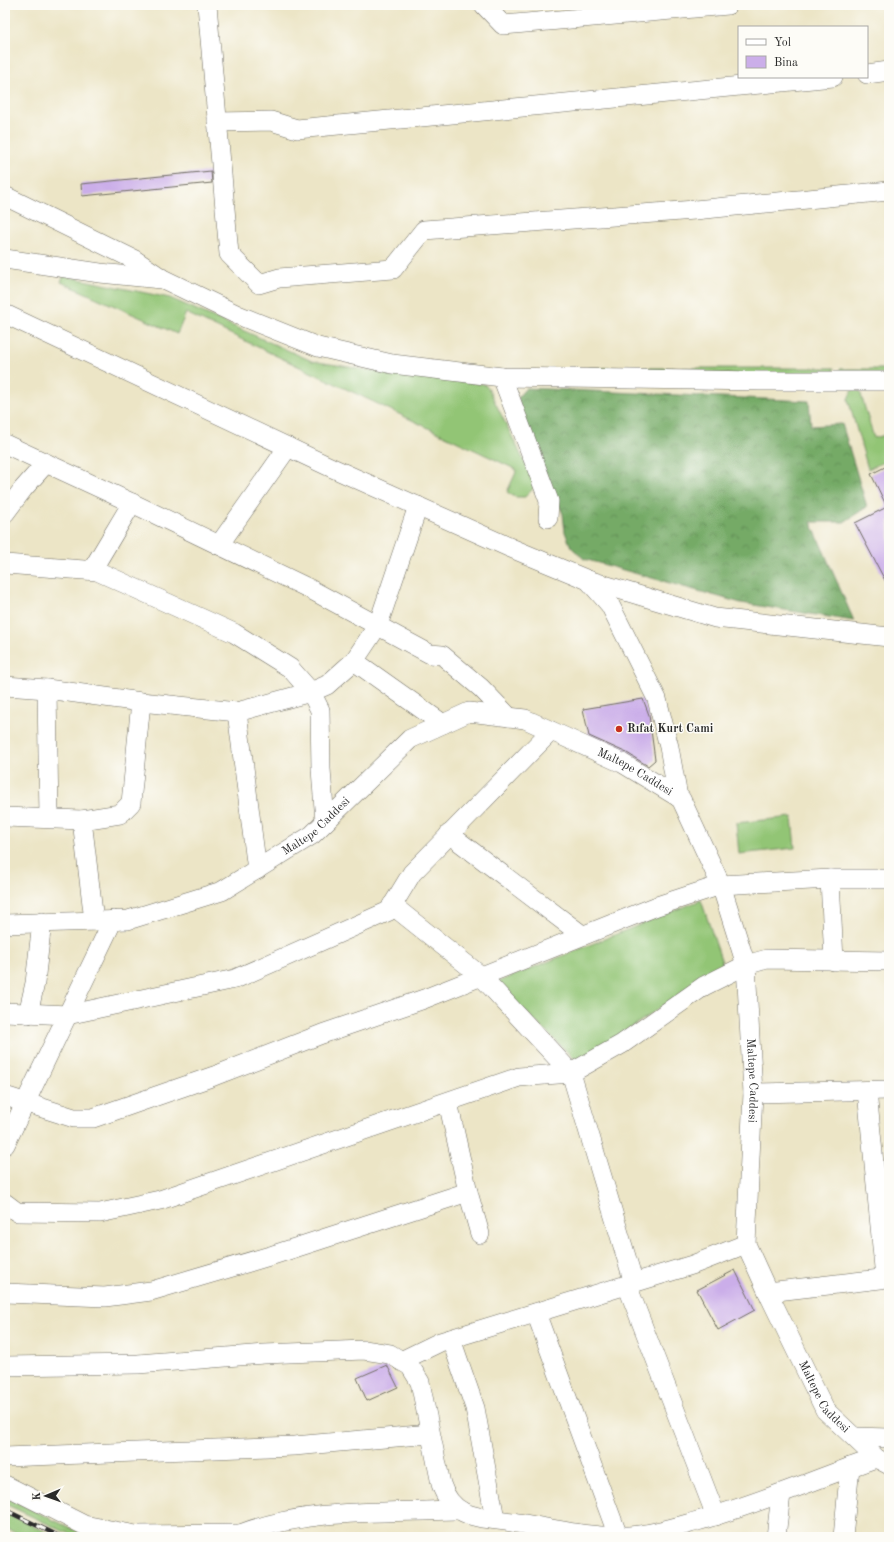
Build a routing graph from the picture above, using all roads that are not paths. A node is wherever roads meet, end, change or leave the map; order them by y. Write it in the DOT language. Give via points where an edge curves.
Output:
graph roads {
  1 [pos="207,5"];
  2 [pos="484,5"];
  3 [pos="728,5"];
  4 [pos="889,72"];
  5 [pos="868,74"];
  6 [pos="823,78"];
  7 [pos="217,122"];
  8 [pos="889,191"];
  9 [pos="5,196"];
  10 [pos="5,259"];
  11 [pos="163,279"];
  12 [pos="5,314"];
  13 [pos="502,377"];
  14 [pos="889,381"];
  15 [pos="5,444"];
  16 [pos="288,447"];
  17 [pos="46,463"];
  18 [pos="132,503"];
  19 [pos="418,506"];
  20 [pos="5,513"];
  21 [pos="548,518"];
  22 [pos="219,545"];
  23 [pos="5,564"];
  24 [pos="92,570"];
  25 [pos="588,580"];
  26 [pos="378,625"];
  27 [pos="889,637"];
  28 [pos="354,661"];
  29 [pos="5,686"];
  30 [pos="47,689"];
  31 [pos="311,692"];
  32 [pos="141,702"];
  33 [pos="237,712"];
  34 [pos="509,717"];
  35 [pos="443,724"];
  36 [pos="551,731"];
  37 [pos="678,797"];
  38 [pos="5,817"];
  39 [pos="49,818"];
  40 [pos="82,820"];
  41 [pos="325,822"];
  42 [pos="449,834"];
  43 [pos="257,870"];
  44 [pos="830,879"];
  45 [pos="889,879"];
  46 [pos="721,885"];
  47 [pos="392,905"];
  48 [pos="113,920"];
  49 [pos="94,921"];
  50 [pos="42,922"];
  51 [pos="5,924"];
  52 [pos="582,935"];
  53 [pos="834,961"];
  54 [pos="889,961"];
  55 [pos="746,965"];
  56 [pos="481,976"];
  57 [pos="5,1012"];
  58 [pos="28,1014"];
  59 [pos="67,1015"];
  60 [pos="571,1073"];
  61 [pos="889,1090"];
  62 [pos="867,1091"];
  63 [pos="753,1092"];
  64 [pos="5,1096"];
  65 [pos="27,1102"];
  66 [pos="448,1102"];
  67 [pos="5,1145"];
  68 [pos="881,1161"];
  69 [pos="468,1192"];
  70 [pos="5,1203"];
  71 [pos="480,1234"];
  72 [pos="746,1244"];
  73 [pos="887,1278"];
  74 [pos="631,1284"];
  75 [pos="768,1292"];
  76 [pos="5,1293"];
  77 [pos="536,1313"];
  78 [pos="451,1339"];
  79 [pos="401,1361"];
  80 [pos="5,1366"];
  81 [pos="430,1434"];
  82 [pos="854,1437"];
  83 [pos="889,1438"];
  84 [pos="5,1457"];
  85 [pos="883,1461"];
  86 [pos="850,1467"];
  87 [pos="5,1485"];
  88 [pos="781,1494"];
  89 [pos="456,1510"];
  90 [pos="495,1519"];
  91 [pos="709,1524"];
  92 [pos="573,1535"];
  93 [pos="244,1536"];
  94 [pos="630,1536"];
  95 [pos="776,1537"];
  96 [pos="843,1537"];
  1 -- 7 [label="street"];
  2 -- 3 [label="street" via="503,25"];
  4 -- 5 [label="street"];
  6 -- 7 [label="street" via="297,129 271,121"];
  7 -- 8 [label="street" via="228,254 259,284 279,278 393,269 424,230 695,210"];
  9 -- 11 [label="street" via="135,260"];
  10 -- 11 [label="street"];
  11 -- 13 [label="street" via="318,347 392,364"];
  12 -- 16 [label="street"];
  13 -- 14 [label="street"];
  13 -- 21 [label="street" via="549,501"];
  15 -- 17 [label="street"];
  16 -- 19 [label="street"];
  16 -- 22 [label="street"];
  17 -- 18 [label="street"];
  17 -- 20 [label="street"];
  18 -- 22 [label="street"];
  18 -- 24 [label="street"];
  19 -- 25 [label="street"];
  19 -- 26 [label="street"];
  22 -- 26 [label="street"];
  23 -- 24 [label="street"];
  24 -- 31 [label="street" via="234,633 290,668"];
  25 -- 27 [label="street" via="715,618"];
  25 -- 37 [label="street" via="610,605 657,699"];
  26 -- 28 [label="street"];
  26 -- 34 [label="street" via="430,654 442,655 481,688"];
  28 -- 31 [label="street" via="327,685"];
  28 -- 35 [label="street"];
  29 -- 30 [label="street"];
  30 -- 32 [label="street"];
  30 -- 39 [label="street"];
  31 -- 33 [label="street"];
  31 -- 41 [label="street" via="320,710"];
  32 -- 33 [label="street"];
  32 -- 40 [label="street" via="131,803 120,814"];
  33 -- 43 [label="street"];
  34 -- 35 [label="street, Maltepe Caddesi" via="469,712"];
  34 -- 36 [label="street, Maltepe Caddesi" via="525,720"];
  35 -- 41 [label="street, Maltepe Caddesi" via="410,739"];
  36 -- 37 [label="street, Maltepe Caddesi" via="622,763"];
  36 -- 42 [label="street"];
  37 -- 46 [label="street, Maltepe Caddesi"];
  38 -- 39 [label="street"];
  39 -- 40 [label="street"];
  40 -- 49 [label="street"];
  41 -- 43 [label="street, Maltepe Caddesi" via="312,835"];
  42 -- 47 [label="street" via="412,873"];
  42 -- 52 [label="street"];
  43 -- 48 [label="street, Maltepe Caddesi" via="222,891 128,920"];
  44 -- 45 [label="street"];
  44 -- 46 [label="street"];
  44 -- 53 [label="street"];
  46 -- 52 [label="street"];
  46 -- 55 [label="street, Maltepe Caddesi"];
  47 -- 56 [label="street"];
  47 -- 59 [label="street" via="389,911 236,979"];
  48 -- 49 [label="street, Maltepe Caddesi"];
  48 -- 59 [label="street"];
  49 -- 50 [label="street, Maltepe Caddesi"];
  50 -- 51 [label="street, Maltepe Caddesi"];
  50 -- 58 [label="street" via="35,983"];
  52 -- 56 [label="street"];
  53 -- 54 [label="street"];
  53 -- 55 [label="street" via="767,959"];
  55 -- 60 [label="street" via="704,986 622,1044"];
  55 -- 63 [label="street, Maltepe Caddesi"];
  56 -- 60 [label="street"];
  56 -- 65 [label="street" via="214,1076 93,1118 74,1118"];
  57 -- 58 [label="street"];
  58 -- 59 [label="street"];
  59 -- 65 [label="street"];
  60 -- 66 [label="street" via="519,1077"];
  60 -- 74 [label="street"];
  61 -- 62 [label="street"];
  62 -- 63 [label="street"];
  62 -- 68 [label="street"];
  63 -- 72 [label="street, Maltepe Caddesi"];
  64 -- 65 [label="street"];
  65 -- 67 [label="street"];
  66 -- 69 [label="street"];
  66 -- 70 [label="street" via="160,1200 100,1213 17,1212"];
  68 -- 73 [label="street"];
  69 -- 71 [label="street"];
  69 -- 76 [label="street" via="273,1255 151,1291 105,1297"];
  72 -- 74 [label="street" via="692,1265"];
  72 -- 75 [label="street, Maltepe Caddesi"];
  73 -- 75 [label="street"];
  74 -- 77 [label="street"];
  74 -- 91 [label="street"];
  75 -- 82 [label="street, Maltepe Caddesi" via="825,1410"];
  77 -- 78 [label="street"];
  77 -- 94 [label="street"];
  78 -- 79 [label="street"];
  78 -- 90 [label="street" via="474,1408"];
  79 -- 80 [label="street" via="390,1354 364,1350 264,1354 138,1364"];
  79 -- 81 [label="street" via="410,1366 420,1382"];
  81 -- 84 [label="street" via="294,1446"];
  81 -- 89 [label="street" via="445,1497"];
  82 -- 83 [label="street"];
  82 -- 85 [label="street, Maltepe Caddesi"];
  85 -- 86 [label="street"];
  86 -- 88 [label="street"];
  86 -- 96 [label="street"];
  87 -- 93 [label="street" via="84,1525 136,1535"];
  88 -- 91 [label="street"];
  88 -- 95 [label="street"];
  89 -- 90 [label="street" via="472,1516"];
  89 -- 93 [label="street" via="322,1515 265,1525"];
  90 -- 92 [label="street"];
  91 -- 94 [label="street"];
  92 -- 94 [label="street"];
}
